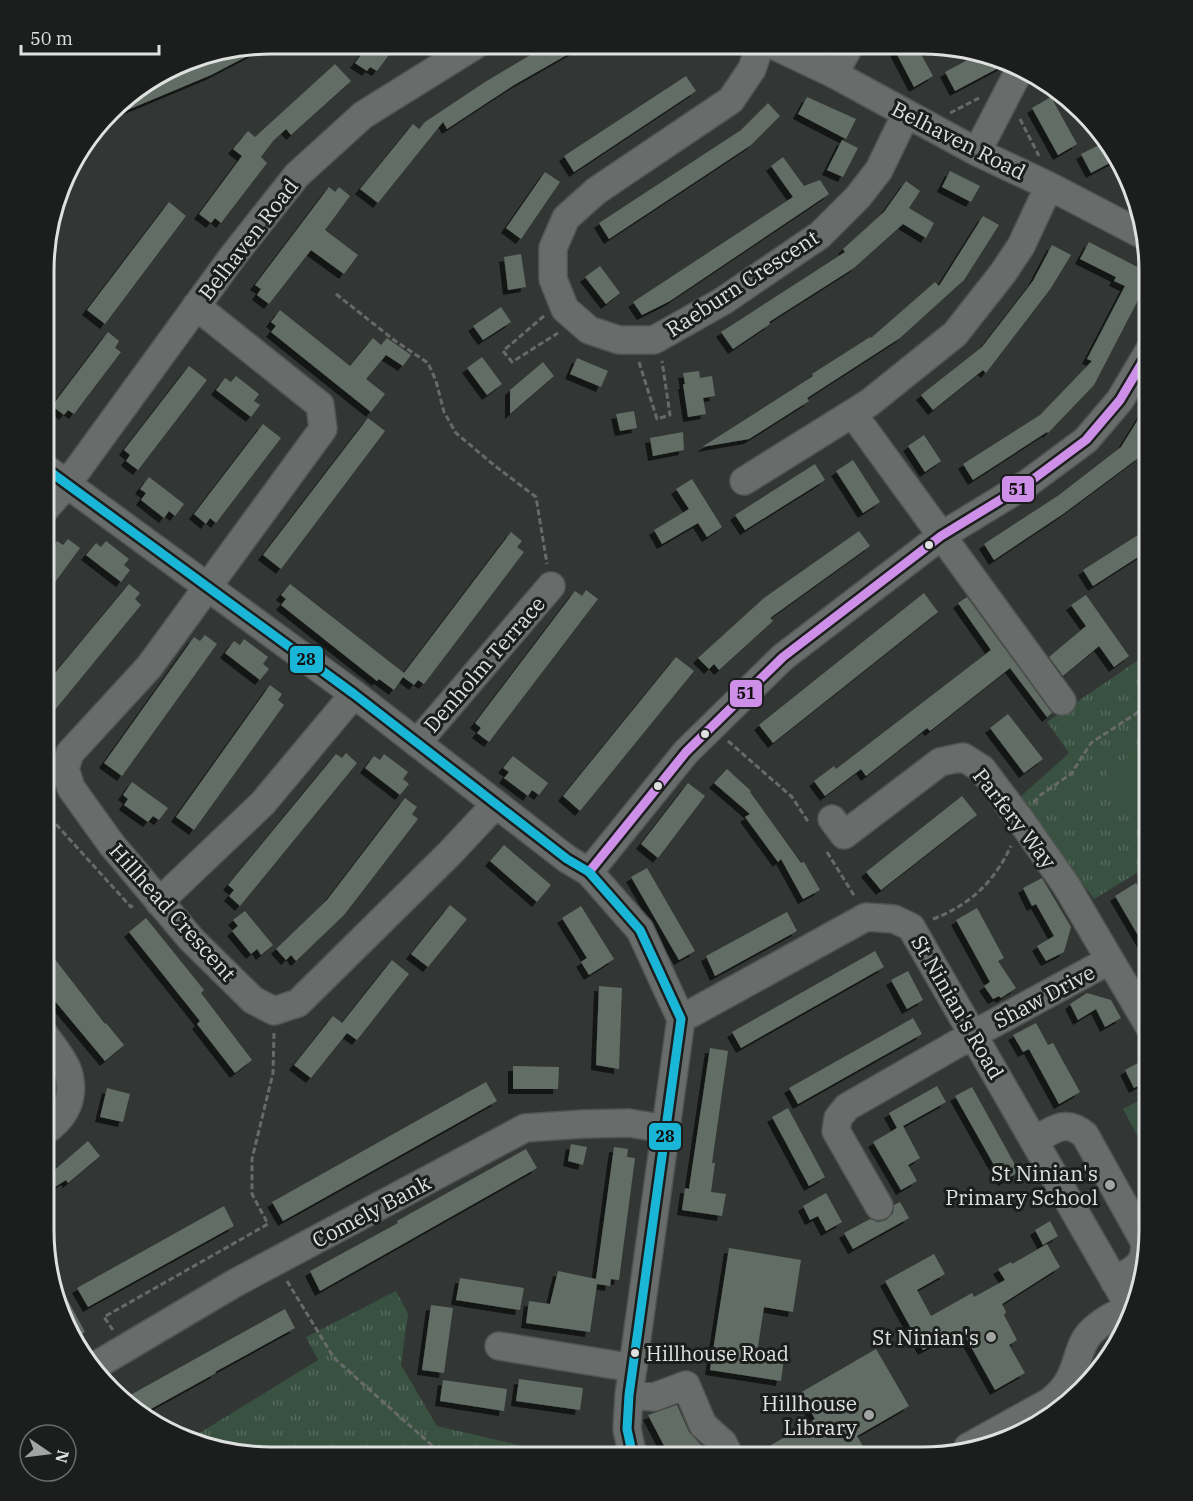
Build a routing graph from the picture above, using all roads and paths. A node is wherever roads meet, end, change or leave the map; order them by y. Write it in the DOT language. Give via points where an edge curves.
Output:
graph roads {
  1 [pos="461,54"];
  2 [pos="757,54"];
  3 [pos="791,54"];
  4 [pos="845,54"];
  5 [pos="834,75"];
  6 [pos="1013,82"];
  7 [pos="916,119"];
  8 [pos="977,152"];
  9 [pos="1052,188"];
  10 [pos="1135,231"];
  11 [pos="336,294"];
  12 [pos="196,306"];
  13 [pos="570,311"];
  14 [pos="659,337"];
  15 [pos="632,340"];
  16 [pos="1139,368"];
  17 [pos="854,414"];
  18 [pos="54,475"];
  19 [pos="744,481"];
  20 [pos="67,484"];
  21 [pos="54,499"];
  22 [pos="941,536"];
  23 [pos="551,586"];
  24 [pos="208,588"];
  25 [pos="354,694"];
  26 [pos="1062,701"];
  27 [pos="1139,712"];
  28 [pos="712,727"];
  29 [pos="417,743"];
  30 [pos="495,804"];
  31 [pos="54,822"];
  32 [pos="1022,822"];
  33 [pos="821,823"];
  34 [pos="823,845"];
  35 [pos="589,872"];
  36 [pos="155,896"];
  37 [pos="866,917"];
  38 [pos="911,927"];
  39 [pos="1110,960"];
  40 [pos="274,1011"];
  41 [pos="681,1019"];
  42 [pos="1139,1025"];
  43 [pos="974,1034"];
  44 [pos="54,1050"];
  45 [pos="54,1125"];
  46 [pos="666,1128"];
  47 [pos="1034,1141"];
  48 [pos="879,1206"];
  49 [pos="1139,1232"];
  50 [pos="275,1262"];
  51 [pos="1136,1267"];
  52 [pos="1114,1281"];
  53 [pos="1126,1302"];
  54 [pos="1122,1314"];
  55 [pos="500,1346"];
  56 [pos="125,1349"];
  57 [pos="100,1363"];
  58 [pos="633,1368"];
  59 [pos="628,1395"];
  60 [pos="989,1436"];
  61 [pos="434,1447"];
  62 [pos="631,1447"];
  63 [pos="725,1447"];
  1 -- 12 [label="street, Belhaven Road" via="363,115 297,175"];
  2 -- 13 [label="street" via="752,69 731,100 596,191 566,218 554,248 553,279"];
  3 -- 5 [label="street, Belhaven Road"];
  4 -- 5 [label="street"];
  5 -- 7 [label="street, Belhaven Road"];
  6 -- 7 [label="path"];
  6 -- 8 [label="street"];
  6 -- 9 [label="path"];
  7 -- 8 [label="street, Belhaven Road"];
  7 -- 14 [label="street, Raeburn Crescent" via="858,197 820,235 723,301"];
  8 -- 9 [label="street, Belhaven Road"];
  9 -- 10 [label="street, Belhaven Road"];
  9 -- 17 [label="street" via="1021,246 955,334"];
  11 -- 23 [label="path" via="428,363 444,412 456,433 536,497"];
  12 -- 20 [label="street, Belhaven Road"];
  12 -- 24 [label="street, Hillhead Crescent" via="320,405 323,429"];
  13 -- 13 [label="path" via="503,351 512,362"];
  13 -- 15 [label="street, Raeburn Crescent" via="589,330"];
  14 -- 15 [label="street, Raeburn Crescent"];
  14 -- 15 [label="path" via="670,415 657,419"];
  16 -- 22 [label="street" via="1120,400 1086,440 1028,483"];
  17 -- 19 [label="street"];
  17 -- 22 [label="street"];
  18 -- 20 [label="street"];
  20 -- 21 [label="street, Belhaven Road"];
  20 -- 24 [label="street"];
  22 -- 26 [label="street"];
  22 -- 28 [label="street" via="783,657"];
  23 -- 29 [label="street, Denholm Terrace"];
  24 -- 25 [label="street"];
  24 -- 36 [label="street, Hillhead Crescent" via="149,667 70,753 65,768 71,788"];
  25 -- 29 [label="street"];
  25 -- 36 [label="street" via="263,803"];
  27 -- 32 [label="path" via="1091,743 1071,774 1039,796"];
  28 -- 33 [label="path"];
  28 -- 35 [label="street" via="686,752"];
  29 -- 30 [label="street"];
  30 -- 35 [label="street" via="567,860"];
  30 -- 40 [label="street" via="442,862 298,1003"];
  31 -- 36 [label="path" via="131,907"];
  32 -- 33 [label="street, Parfery Way" via="982,769 963,757 940,762 844,835"];
  32 -- 38 [label="path" via="1004,861 978,894 943,915"];
  32 -- 39 [label="street, Parfery Way" via="1066,885"];
  34 -- 37 [label="path"];
  35 -- 41 [label="street" via="640,930"];
  36 -- 40 [label="street, Hillhead Crescent" via="191,939 253,1000"];
  37 -- 38 [label="street, St Ninian's Road" via="894,919"];
  37 -- 41 [label="street"];
  38 -- 43 [label="street, St Ninian's Road"];
  39 -- 42 [label="street, Shaw Drive"];
  39 -- 43 [label="street, Shaw Drive"];
  40 -- 56 [label="path" via="273,1073 252,1159 252,1194 268,1224 104,1317"];
  41 -- 46 [label="street"];
  43 -- 47 [label="street, St Ninian's Road"];
  43 -- 48 [label="street, Shaw Drive" via="847,1107 838,1118 836,1131"];
  44 -- 45 [label="street" via="69,1074 70,1102"];
  46 -- 50 [label="street, Comely Bank" via="629,1123 525,1128"];
  46 -- 58 [label="street"];
  47 -- 49 [label="street" via="1062,1126 1074,1127 1085,1135"];
  47 -- 52 [label="street, St Ninian's Road"];
  50 -- 56 [label="street, Comely Bank"];
  50 -- 61 [label="path" via="334,1358"];
  51 -- 52 [label="street"];
  52 -- 53 [label="street, St Ninian's Road"];
  54 -- 60 [label="street" via="1090,1333 1060,1393"];
  55 -- 58 [label="street"];
  56 -- 57 [label="street, Comely Bank"];
  58 -- 59 [label="street"];
  59 -- 62 [label="street"];
  59 -- 63 [label="street" via="654,1397 686,1385 703,1425"];
}
